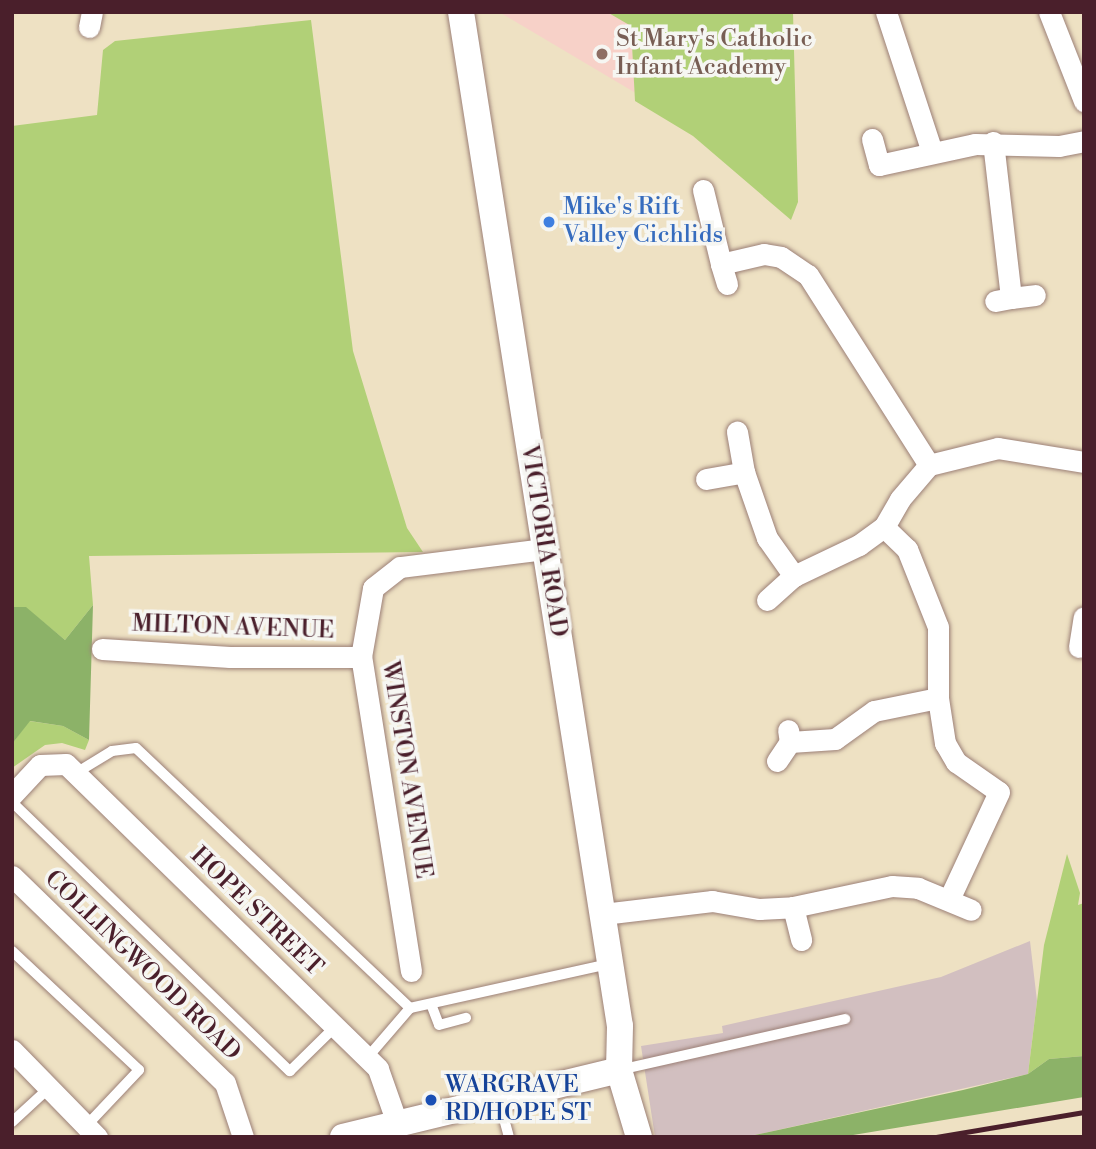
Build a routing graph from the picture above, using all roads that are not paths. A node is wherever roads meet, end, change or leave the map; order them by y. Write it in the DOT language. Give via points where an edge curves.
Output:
graph roads {
  1 [pos="461,12"];
  2 [pos="886,12"];
  3 [pos="1049,12"];
  4 [pos="1084,101"];
  5 [pos="872,139"];
  6 [pos="1084,141"];
  7 [pos="993,142"];
  8 [pos="932,152"];
  9 [pos="703,190"];
  10 [pos="1035,295"];
  11 [pos="737,432"];
  12 [pos="1084,462"];
  13 [pos="929,465"];
  14 [pos="744,472"];
  15 [pos="706,479"];
  16 [pos="884,527"];
  17 [pos="544,549"];
  18 [pos="794,576"];
  19 [pos="767,600"];
  20 [pos="1084,617"];
  21 [pos="1077,647"];
  22 [pos="102,649"];
  23 [pos="361,657"];
  24 [pos="937,698"];
  25 [pos="777,761"];
  26 [pos="76,773"];
  27 [pos="12,795"];
  28 [pos="12,802"];
  29 [pos="12,876"];
  30 [pos="949,899"];
  31 [pos="793,907"];
  32 [pos="971,910"];
  33 [pos="603,914"];
  34 [pos="801,940"];
  35 [pos="12,951"];
  36 [pos="610,964"];
  37 [pos="411,971"];
  38 [pos="431,1004"];
  39 [pos="410,1008"];
  40 [pos="466,1018"];
  41 [pos="845,1018"];
  42 [pos="335,1027"];
  43 [pos="12,1050"];
  44 [pos="367,1058"];
  45 [pos="619,1070"];
  46 [pos="49,1088"];
  47 [pos="499,1097"];
  48 [pos="12,1122"];
  49 [pos="397,1123"];
  50 [pos="91,1131"];
  51 [pos="243,1137"];
  52 [pos="343,1137"];
  53 [pos="509,1137"];
  54 [pos="639,1137"];
  1 -- 17 [label="street, VICTORIA ROAD"];
  2 -- 8 [label="street"];
  3 -- 4 [label="street"];
  5 -- 8 [label="street" via="879,165"];
  6 -- 7 [label="street" via="1059,146"];
  7 -- 8 [label="street"];
  7 -- 10 [label="street" via="1003,299"];
  9 -- 13 [label="street" via="724,274 764,254 788,261 808,275"];
  11 -- 14 [label="street"];
  12 -- 13 [label="street" via="998,448"];
  13 -- 16 [label="street"];
  14 -- 15 [label="street"];
  14 -- 18 [label="street" via="767,538"];
  16 -- 18 [label="street" via="859,545"];
  16 -- 24 [label="street" via="907,550 938,626"];
  17 -- 23 [label="street, WINSTON AVENUE" via="400,567 385,575 373,588"];
  17 -- 33 [label="street, VICTORIA ROAD"];
  18 -- 19 [label="street"];
  20 -- 21 [label="street"];
  22 -- 23 [label="street, MILTON AVENUE" via="230,657"];
  23 -- 37 [label="street, WINSTON AVENUE"];
  24 -- 25 [label="street" via="874,711 835,739 789,735"];
  24 -- 30 [label="street" via="942,736 956,762 999,792"];
  26 -- 27 [label="street, HOPE STREET" via="66,764 40,765"];
  26 -- 39 [label="lane" via="112,751 136,748"];
  26 -- 42 [label="street, HOPE STREET"];
  28 -- 42 [label="lane" via="290,1071"];
  29 -- 51 [label="street, COLLINGWOOD ROAD" via="225,1083"];
  30 -- 31 [label="street" via="918,888 870,889"];
  30 -- 32 [label="street"];
  31 -- 33 [label="street" via="760,909 712,901"];
  31 -- 34 [label="street"];
  33 -- 36 [label="street, VICTORIA ROAD"];
  35 -- 50 [label="lane" via="139,1070"];
  36 -- 38 [label="lane"];
  36 -- 45 [label="street, VICTORIA ROAD" via="621,1038"];
  38 -- 39 [label="lane"];
  38 -- 40 [label="lane" via="439,1026"];
  39 -- 44 [label="lane"];
  41 -- 45 [label="lane"];
  42 -- 44 [label="street, HOPE STREET"];
  43 -- 46 [label="street"];
  44 -- 49 [label="street, HOPE STREET" via="378,1069"];
  45 -- 47 [label="street"];
  45 -- 54 [label="street, VICTORIA ROAD"];
  46 -- 48 [label="lane"];
  46 -- 50 [label="street"];
  47 -- 49 [label="street"];
  47 -- 53 [label="lane"];
  49 -- 52 [label="street"];
}
